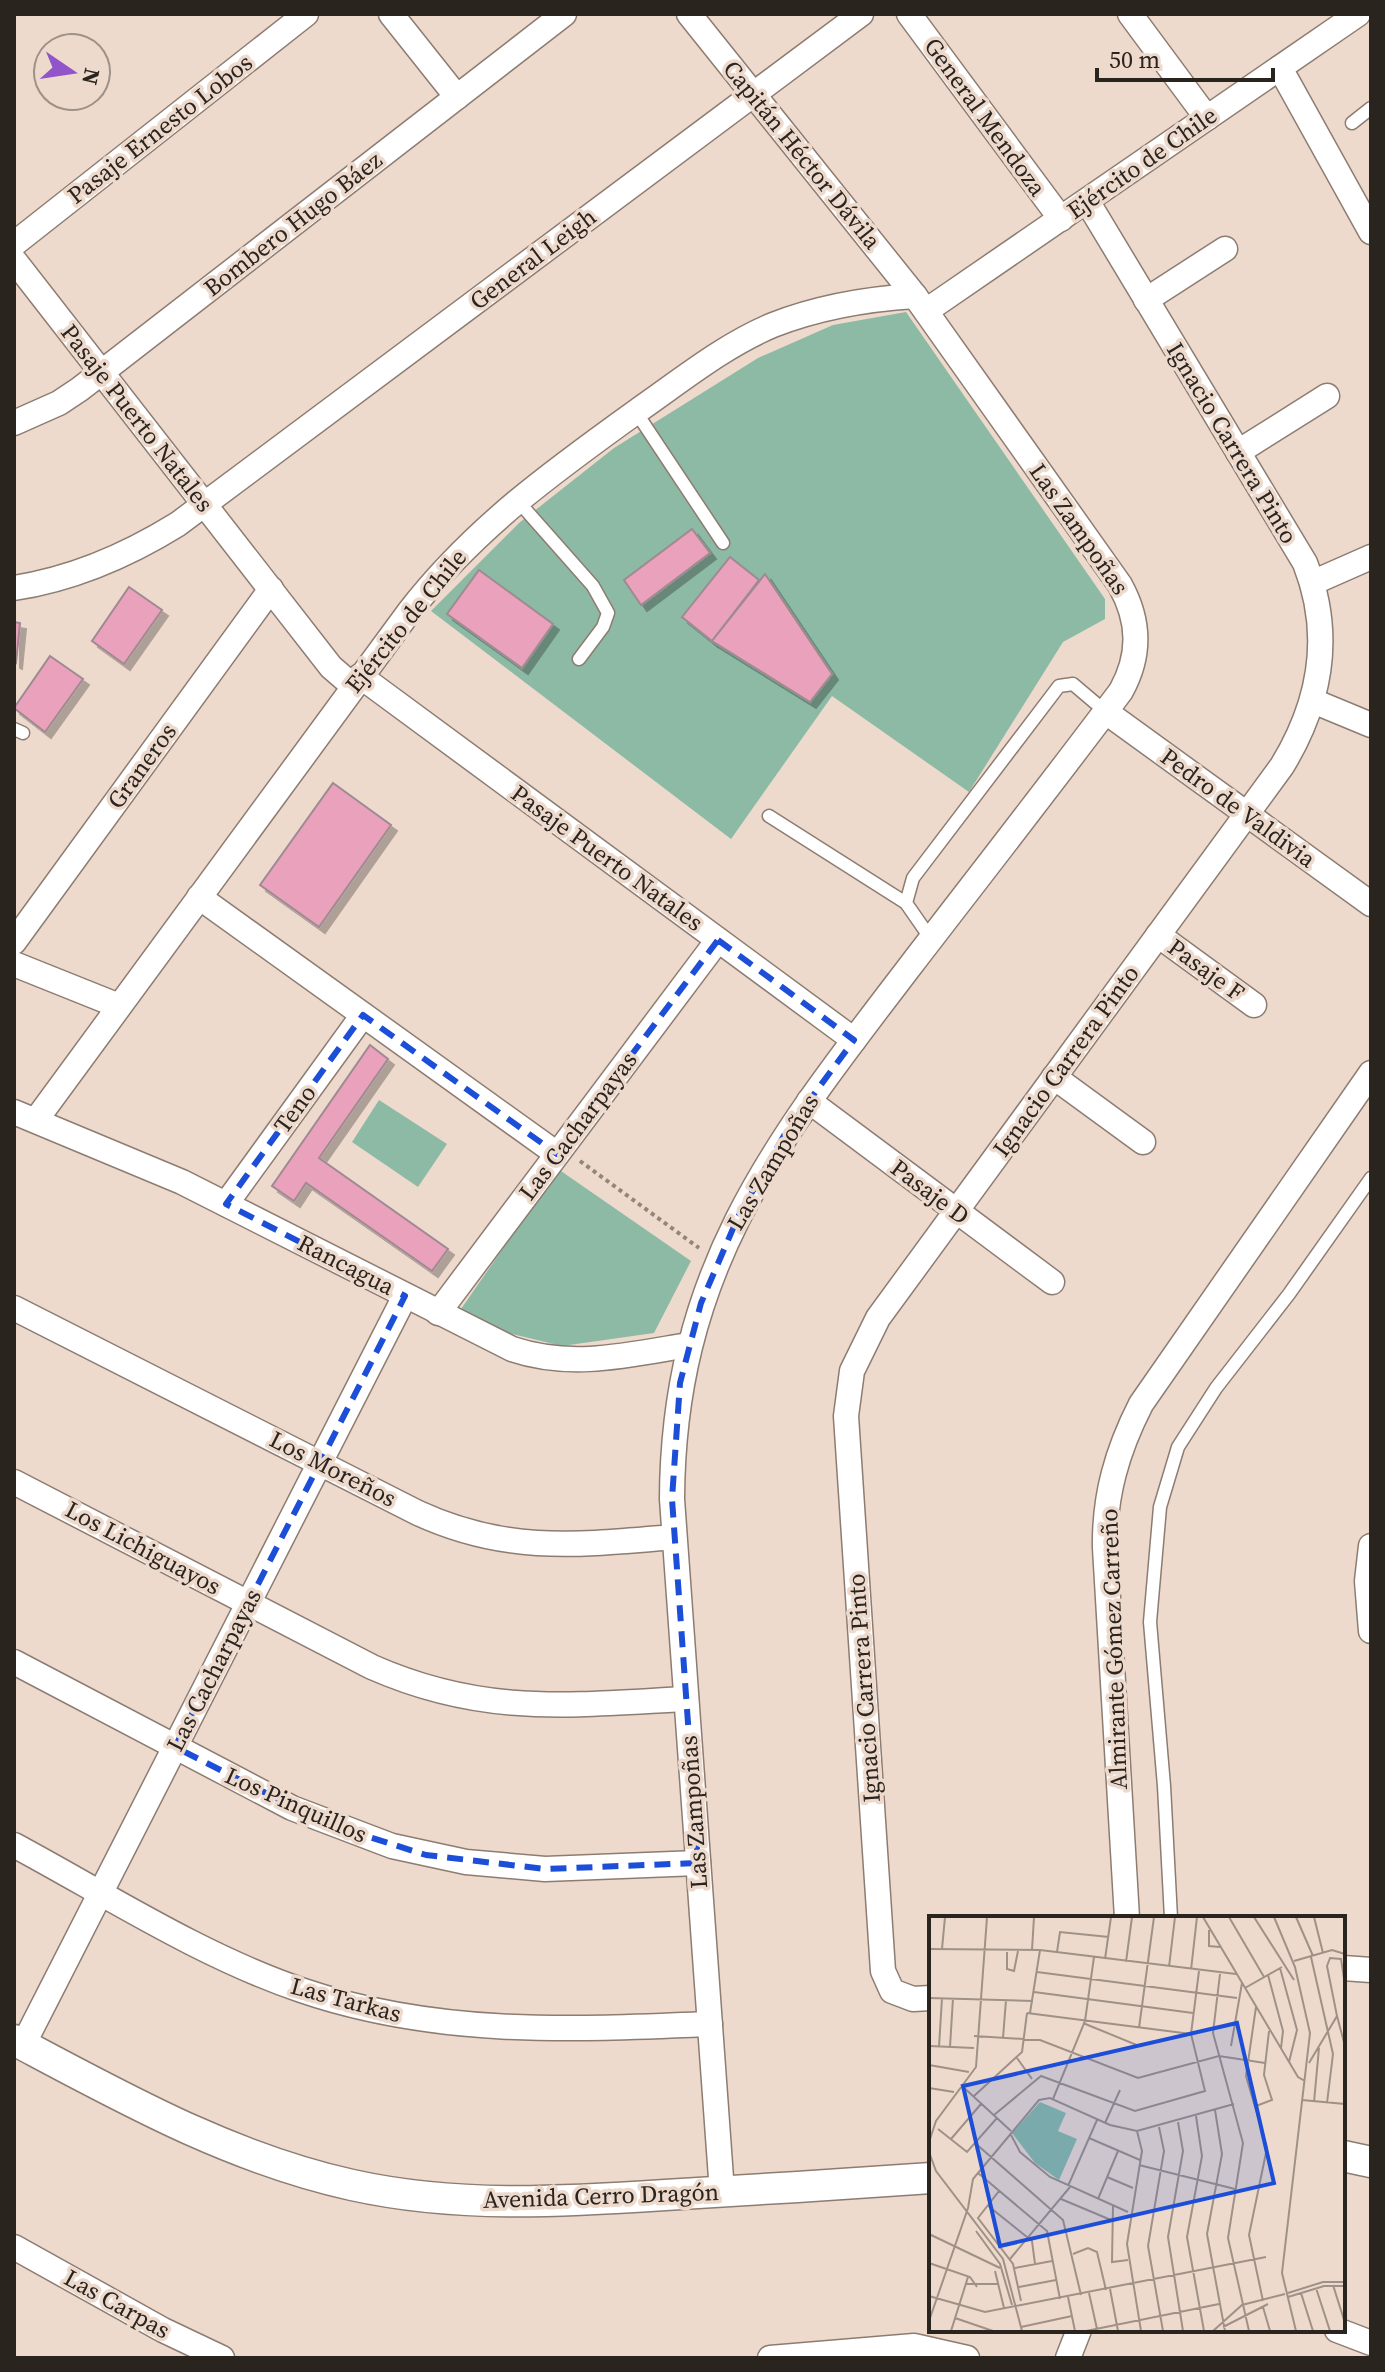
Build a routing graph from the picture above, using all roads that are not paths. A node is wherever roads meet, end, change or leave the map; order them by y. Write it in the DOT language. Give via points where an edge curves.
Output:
graph roads {
  1 [pos="306,14"];
  2 [pos="391,14"];
  3 [pos="564,14"];
  4 [pos="689,14"];
  5 [pos="861,14"];
  6 [pos="909,14"];
  7 [pos="1130,14"];
  8 [pos="1358,14"];
  9 [pos="1280,68"];
  10 [pos="753,95"];
  11 [pos="457,97"];
  12 [pos="1371,108"];
  13 [pos="1207,118"];
  14 [pos="1352,123"];
  15 [pos="1087,201"];
  16 [pos="1061,219"];
  17 [pos="1371,232"];
  18 [pos="14,244"];
  19 [pos="1225,249"];
  20 [pos="14,260"];
  21 [pos="1146,300"];
  22 [pos="920,304"];
  23 [pos="101,373"];
  24 [pos="1327,396"];
  25 [pos="636,412"];
  26 [pos="14,423"];
  27 [pos="1238,452"];
  28 [pos="517,499"];
  29 [pos="205,504"];
  30 [pos="723,543"];
  31 [pos="1371,557"];
  32 [pos="1312,583"];
  33 [pos="14,588"];
  34 [pos="271,589"];
  35 [pos="579,659"];
  36 [pos="357,681"];
  37 [pos="1313,701"];
  38 [pos="1106,712"];
  39 [pos="1371,725"];
  40 [pos="1246,814"];
  41 [pos="769,816"];
  42 [pos="199,897"];
  43 [pos="906,903"];
  44 [pos="1371,904"];
  45 [pos="1158,935"];
  46 [pos="931,939"];
  47 [pos="718,940"];
  48 [pos="14,942"];
  49 [pos="14,964"];
  50 [pos="1254,1005"];
  51 [pos="119,1006"];
  52 [pos="363,1015"];
  53 [pos="854,1040"];
  54 [pos="1371,1073"];
  55 [pos="1054,1077"];
  56 [pos="809,1101"];
  57 [pos="25,1116"];
  58 [pos="1143,1142"];
  59 [pos="560,1151"];
  60 [pos="1371,1178"];
  61 [pos="226,1204"];
  62 [pos="956,1212"];
  63 [pos="1052,1282"];
  64 [pos="405,1296"];
  65 [pos="14,1308"];
  66 [pos="438,1313"];
  67 [pos="688,1345"];
  68 [pos="320,1463"];
  69 [pos="14,1482"];
  70 [pos="674,1537"];
  71 [pos="1371,1546"];
  72 [pos="248,1603"];
  73 [pos="1371,1631"];
  74 [pos="14,1662"];
  75 [pos="686,1699"];
  76 [pos="175,1747"];
  77 [pos="14,1845"];
  78 [pos="698,1863"];
  79 [pos="101,1892"];
  80 [pos="1127,1916"];
  81 [pos="1171,1916"];
  82 [pos="1345,1968"];
  83 [pos="1371,1970"];
  84 [pos="929,1998"];
  85 [pos="710,2024"];
  86 [pos="18,2042"];
  87 [pos="929,2178"];
  88 [pos="722,2192"];
  89 [pos="14,2247"];
  90 [pos="1078,2332"];
  91 [pos="1342,2332"];
  92 [pos="1371,2343"];
  93 [pos="222,2358"];
  94 [pos="770,2358"];
  95 [pos="967,2358"];
  96 [pos="1068,2358"];
  1 -- 18 [label="street, Pasaje Ernesto Lobos"];
  2 -- 11 [label="street"];
  3 -- 11 [label="street, Bombero Hugo Báez"];
  4 -- 10 [label="street, Capitán Héctor Dávila"];
  5 -- 10 [label="street, General Leigh"];
  6 -- 16 [label="street, General Mendoza"];
  7 -- 13 [label="street"];
  8 -- 9 [label="street, Ejército de Chile"];
  9 -- 13 [label="street, Ejército de Chile"];
  9 -- 17 [label="street"];
  10 -- 22 [label="street, Capitán Héctor Dávila"];
  10 -- 29 [label="street, General Leigh"];
  11 -- 23 [label="street, Bombero Hugo Báez"];
  12 -- 14 [label="lane"];
  13 -- 15 [label="street, Ejército de Chile"];
  15 -- 16 [label="street, Ejército de Chile"];
  15 -- 21 [label="street, Ignacio Carrera Pinto"];
  16 -- 22 [label="street, Ejército de Chile"];
  19 -- 21 [label="street"];
  20 -- 23 [label="street, Pasaje Puerto Natales"];
  21 -- 27 [label="street, Ignacio Carrera Pinto"];
  22 -- 25 [label="street, Ejército de Chile" via="853,302 771,326 707,362"];
  22 -- 38 [label="street, Las Zampoñas" via="1129,601 1137,636 1134,665"];
  23 -- 26 [label="street, Bombero Hugo Báez" via="59,403"];
  23 -- 29 [label="street, Pasaje Puerto Natales"];
  24 -- 27 [label="street"];
  25 -- 28 [label="street, Ejército de Chile"];
  25 -- 30 [label="lane"];
  27 -- 32 [label="street, Ignacio Carrera Pinto"];
  28 -- 35 [label="lane" via="593,586 608,613"];
  28 -- 36 [label="street, Ejército de Chile" via="449,563"];
  29 -- 33 [label="street, General Leigh" via="121,555"];
  29 -- 34 [label="street, Pasaje Puerto Natales"];
  31 -- 32 [label="street"];
  32 -- 37 [label="street, Ignacio Carrera Pinto" via="1322,642"];
  34 -- 36 [label="street, Pasaje Puerto Natales" via="331,667"];
  34 -- 48 [label="street, Graneros"];
  36 -- 42 [label="street, Ejército de Chile"];
  36 -- 47 [label="street, Pasaje Puerto Natales"];
  37 -- 39 [label="street"];
  37 -- 40 [label="street, Ignacio Carrera Pinto" via="1289,755"];
  38 -- 40 [label="street, Pedro de Valdivia"];
  38 -- 43 [label="lane" via="1073,684 1059,686 913,878"];
  38 -- 46 [label="street, Las Zampoñas"];
  40 -- 44 [label="street, Pedro de Valdivia"];
  40 -- 45 [label="street, Ignacio Carrera Pinto"];
  41 -- 43 [label="lane"];
  42 -- 51 [label="street, Ejército de Chile"];
  42 -- 52 [label="street"];
  43 -- 46 [label="lane"];
  45 -- 50 [label="street, Pasaje F"];
  45 -- 55 [label="street, Ignacio Carrera Pinto"];
  46 -- 53 [label="street, Las Zampoñas"];
  47 -- 53 [label="street, Pasaje Puerto Natales"];
  47 -- 59 [label="street, Las Cacharpayas"];
  49 -- 51 [label="street"];
  51 -- 57 [label="street, Ejército de Chile"];
  52 -- 59 [label="street"];
  52 -- 61 [label="street, Teno"];
  53 -- 56 [label="street, Las Zampoñas"];
  54 -- 80 [label="street, Almirante Gómez Carreño" via="1141,1404 1115,1464 1105,1548"];
  55 -- 58 [label="street"];
  55 -- 62 [label="street, Ignacio Carrera Pinto"];
  56 -- 62 [label="street, Pasaje D"];
  56 -- 67 [label="street, Las Zampoñas" via="761,1173 717,1261"];
  57 -- 61 [label="street, Rancagua"];
  59 -- 66 [label="street, Las Cacharpayas"];
  60 -- 81 [label="lane" via="1178,1447 1160,1507 1150,1622"];
  61 -- 64 [label="street, Rancagua"];
  62 -- 63 [label="street, Pasaje D"];
  62 -- 84 [label="street, Ignacio Carrera Pinto" via="867,1335 847,1393 883,1971 892,1991"];
  64 -- 66 [label="street, Rancagua"];
  64 -- 68 [label="street, Las Cacharpayas"];
  65 -- 68 [label="street, Los Moreños"];
  66 -- 67 [label="street, Rancagua" via="512,1349 565,1361"];
  67 -- 70 [label="street, Las Zampoñas" via="673,1434"];
  68 -- 70 [label="street, Los Moreños" via="442,1524 494,1540 557,1546"];
  68 -- 72 [label="street, Las Cacharpayas"];
  69 -- 72 [label="street, Los Lichiguayos"];
  70 -- 75 [label="street, Las Zampoñas"];
  71 -- 73 [label="street"];
  72 -- 75 [label="street, Los Lichiguayos" via="372,1667 458,1697 550,1707"];
  72 -- 76 [label="street, Las Cacharpayas"];
  74 -- 76 [label="street, Los Pinquillos"];
  75 -- 78 [label="street, Las Zampoñas"];
  76 -- 78 [label="street, Los Pinquillos" via="325,1823 426,1855 545,1869"];
  76 -- 79 [label="street, Las Cacharpayas"];
  77 -- 79 [label="street, Las Tarkas"];
  78 -- 85 [label="street, Las Zampoñas"];
  79 -- 85 [label="street, Las Tarkas" via="264,1976 376,2012 535,2031"];
  79 -- 86 [label="street, Las Cacharpayas"];
  82 -- 83 [label="street"];
  85 -- 88 [label="street, Las Zampoñas"];
  86 -- 88 [label="street, Avenida Cerro Dragón" via="190,2131 274,2164 350,2185 509,2202"];
  87 -- 88 [label="street, Avenida Cerro Dragón"];
  89 -- 93 [label="street, Las Carpas"];
  90 -- 96 [label="street"];
  91 -- 92 [label="street"];
  94 -- 95 [label="street" via="914,2346"];
}
